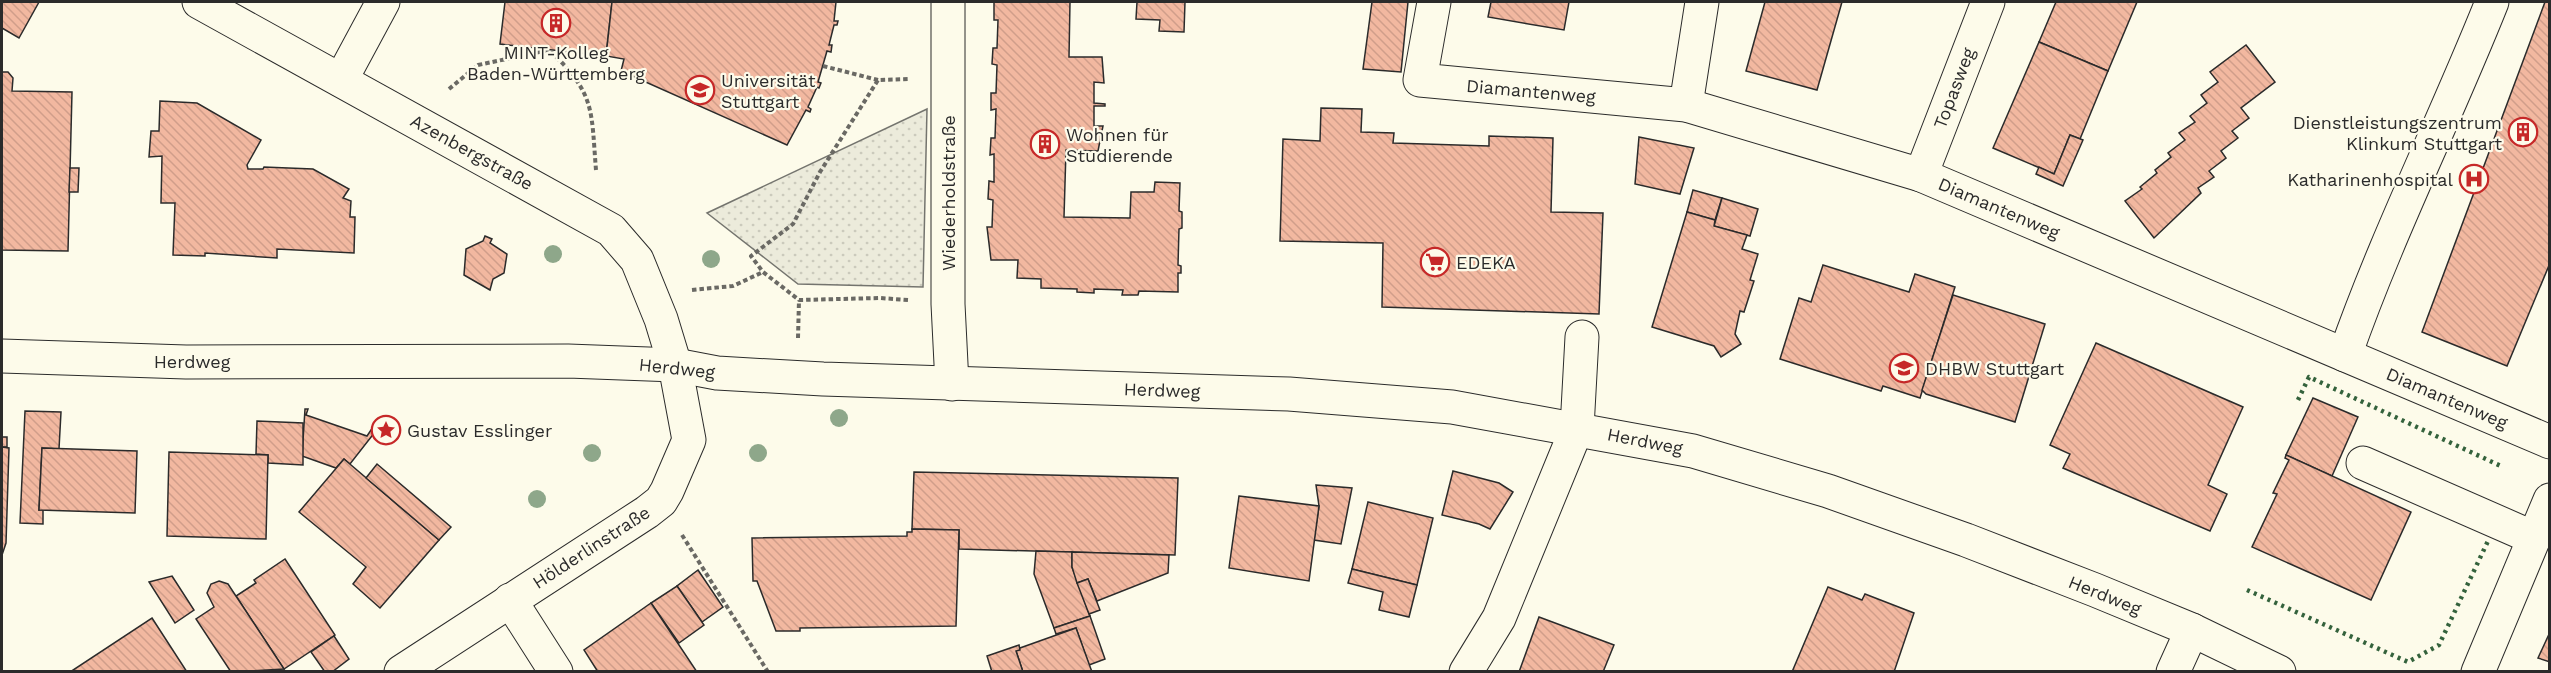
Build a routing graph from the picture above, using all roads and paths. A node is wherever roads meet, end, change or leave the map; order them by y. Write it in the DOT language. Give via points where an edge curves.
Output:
graph roads {
  1 [pos="200,2"];
  2 [pos="383,2"];
  3 [pos="948,2"];
  4 [pos="1434,2"];
  5 [pos="1702,2"];
  6 [pos="1988,2"];
  7 [pos="2492,2"];
  8 [pos="823,66"];
  9 [pos="948,77"];
  10 [pos="341,80"];
  11 [pos="878,80"];
  12 [pos="450,89"];
  13 [pos="1686,105"];
  14 [pos="596,170"];
  15 [pos="1921,175"];
  16 [pos="763,272"];
  17 [pos="651,294"];
  18 [pos="948,304"];
  19 [pos="1581,337"];
  20 [pos="2,356"];
  21 [pos="2345,356"];
  22 [pos="675,365"];
  23 [pos="952,384"];
  24 [pos="1577,428"];
  25 [pos="2550,442"];
  26 [pos="2363,463"];
  27 [pos="2550,500"];
  28 [pos="661,501"];
  29 [pos="2534,538"];
  30 [pos="510,600"];
  31 [pos="2192,630"];
  32 [pos="401,672"];
  33 [pos="556,672"];
  34 [pos="768,672"];
  35 [pos="1466,672"];
  36 [pos="2173,672"];
  37 [pos="2279,672"];
  38 [pos="2478,672"];
  1 -- 10 [label="street, Azenbergstraße"];
  2 -- 10 [label="street"];
  3 -- 9 [label="street, Wiederholdstraße"];
  4 -- 13 [label="street, Diamantenweg" via="1420,80"];
  5 -- 13 [label="street"];
  6 -- 15 [label="street, Topasweg"];
  7 -- 21 [label="street"];
  8 -- 11 [label="path"];
  9 -- 11 [label="path"];
  9 -- 18 [label="street, Wiederholdstraße"];
  10 -- 17 [label="street, Azenbergstraße" via="611,230 637,260"];
  11 -- 16 [label="path" via="820,172 793,224 751,256"];
  12 -- 14 [label="path" via="478,65 549,50 580,81 591,108"];
  13 -- 15 [label="street, Diamantenweg"];
  15 -- 21 [label="street, Diamantenweg"];
  16 -- 17 [label="path" via="733,286"];
  16 -- 18 [label="path" via="799,300 879,298"];
  17 -- 22 [label="street, Azenbergstraße"];
  18 -- 23 [label="street, Wiederholdstraße"];
  19 -- 24 [label="street"];
  20 -- 22 [label="street, Herdweg" via="186,362 497,359"];
  21 -- 25 [label="street, Diamantenweg"];
  22 -- 23 [label="street, Herdweg" via="717,374"];
  22 -- 28 [label="street, Hölderlinstraße" via="689,440"];
  23 -- 24 [label="street, Herdweg" via="1300,395 1452,407"];
  24 -- 31 [label="street, Herdweg" via="1693,451 1828,491 1966,540"];
  24 -- 35 [label="street" via="1499,618"];
  26 -- 29 [label="street"];
  27 -- 29 [label="street"];
  28 -- 30 [label="street, Hölderlinstraße"];
  28 -- 34 [label="path"];
  29 -- 38 [label="street"];
  30 -- 32 [label="street, Hölderlinstraße"];
  30 -- 33 [label="street"];
  31 -- 36 [label="street"];
  31 -- 37 [label="street, Herdweg"];
}
